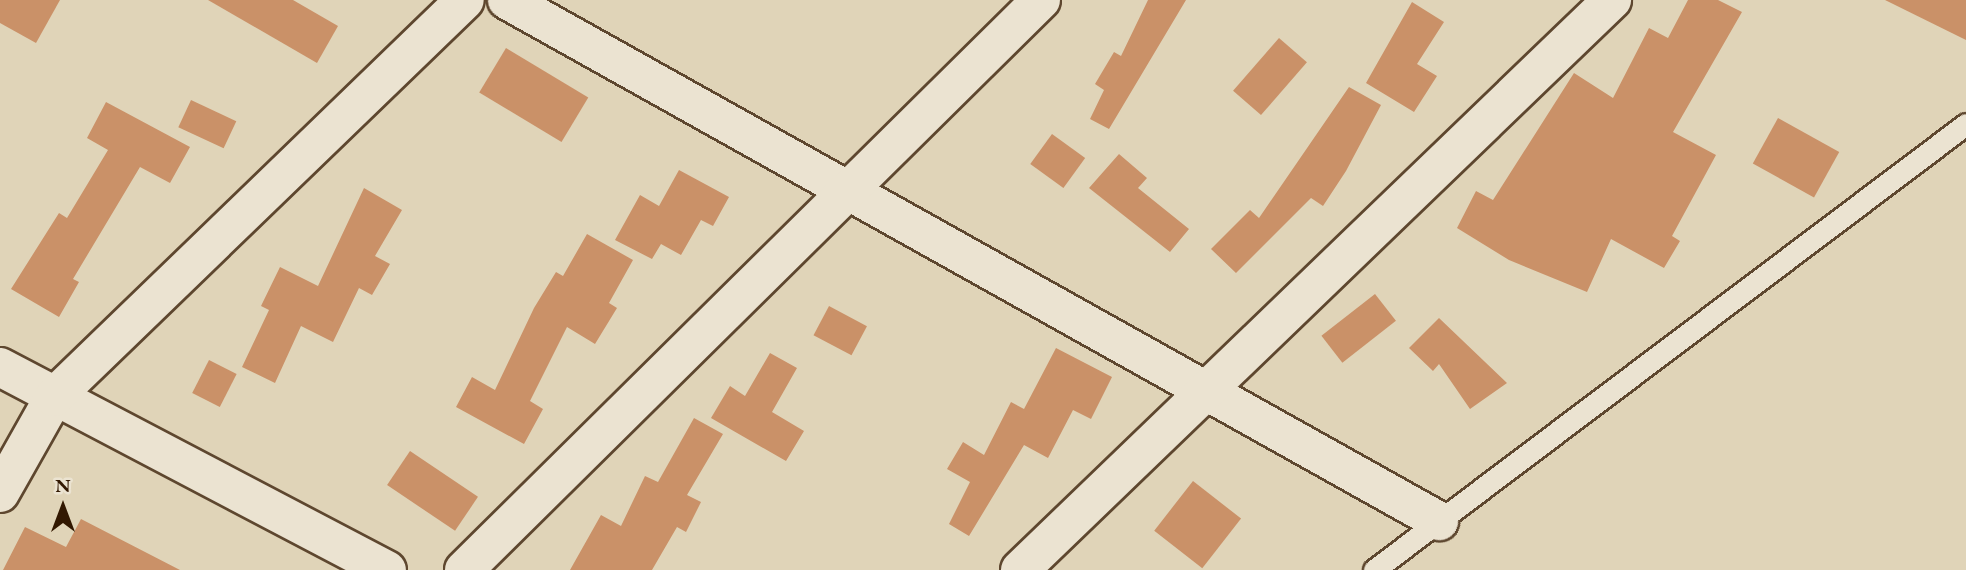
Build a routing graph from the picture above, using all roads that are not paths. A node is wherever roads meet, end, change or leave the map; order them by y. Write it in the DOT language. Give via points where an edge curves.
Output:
graph roads {
  1 [pos="465,0"];
  2 [pos="508,0"];
  3 [pos="1041,0"];
  4 [pos="1612,0"];
  5 [pos="1966,124"];
  6 [pos="846,192"];
  7 [pos="0,367"];
  8 [pos="1206,391"];
  9 [pos="54,397"];
  10 [pos="0,493"];
  11 [pos="1439,521"];
  12 [pos="387,570"];
  13 [pos="464,570"];
  14 [pos="1020,570"];
  15 [pos="1374,570"];
  1 -- 9 [label="street"];
  2 -- 6 [label="street"];
  3 -- 6 [label="street"];
  4 -- 8 [label="street"];
  5 -- 11 [label="lane"];
  6 -- 8 [label="street"];
  6 -- 13 [label="street"];
  7 -- 9 [label="street"];
  8 -- 11 [label="street"];
  8 -- 14 [label="street"];
  9 -- 10 [label="street"];
  9 -- 12 [label="street"];
  11 -- 15 [label="lane"];
}
